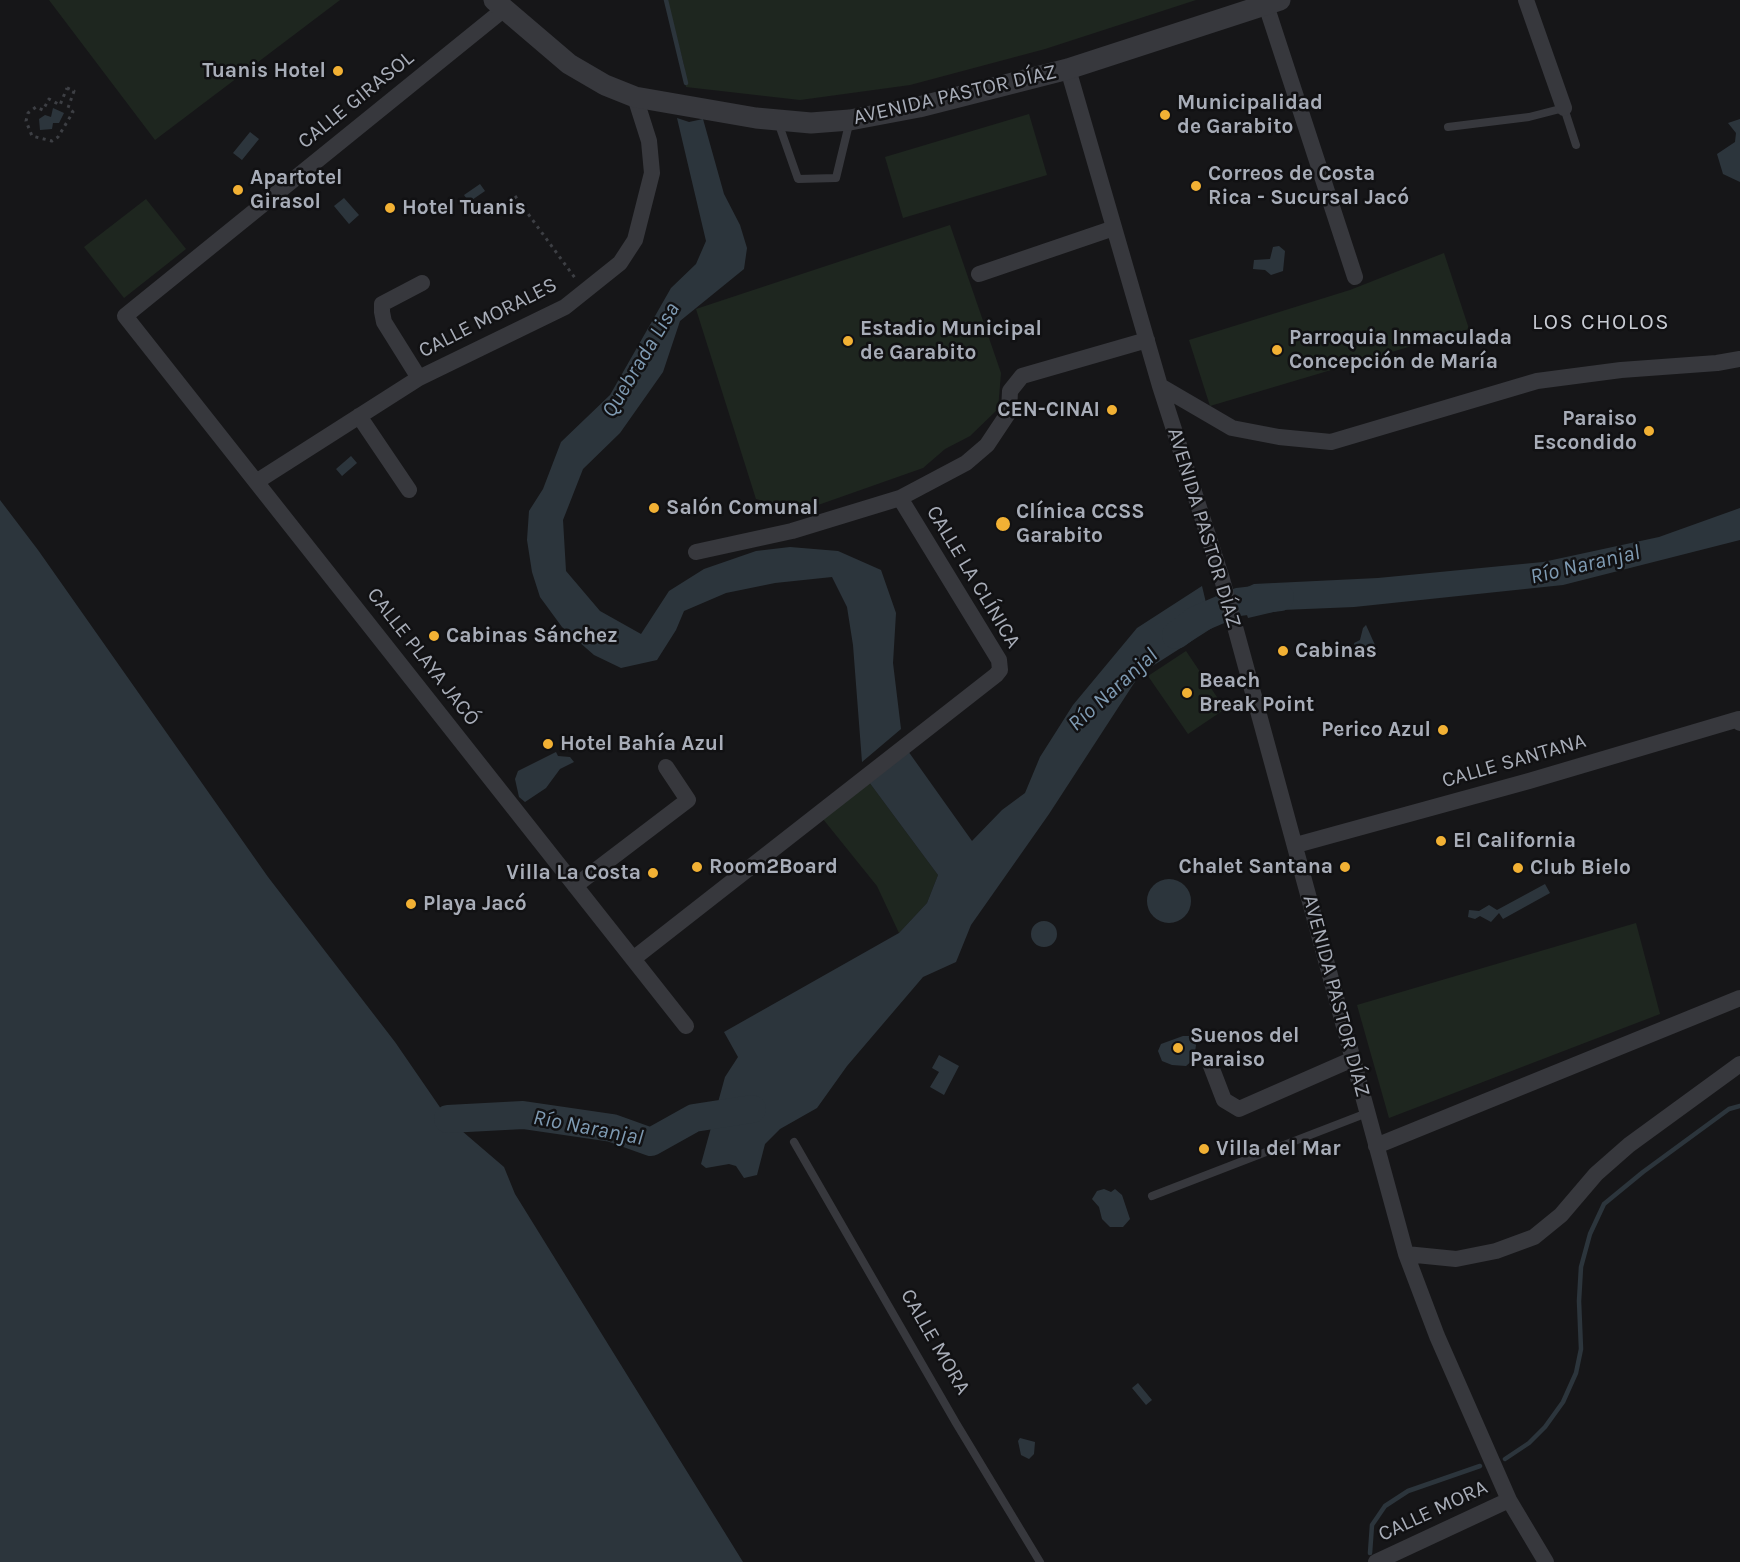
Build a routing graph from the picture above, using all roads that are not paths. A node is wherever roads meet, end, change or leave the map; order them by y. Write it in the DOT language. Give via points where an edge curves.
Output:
graph roads {
  1 [pos="1526,0"];
  2 [pos="1273,2"];
  3 [pos="499,5"];
  4 [pos="1068,69"];
  5 [pos="635,97"];
  6 [pos="1564,108"];
  7 [pos="850,120"];
  8 [pos="778,121"];
  9 [pos="1448,128"];
  10 [pos="1576,145"];
  11 [pos="1114,228"];
  12 [pos="978,274"];
  13 [pos="1354,277"];
  14 [pos="422,283"];
  15 [pos="124,316"];
  16 [pos="1147,340"];
  17 [pos="1740,359"];
  18 [pos="419,378"];
  19 [pos="1161,386"];
  20 [pos="359,416"];
  21 [pos="256,482"];
  22 [pos="409,490"];
  23 [pos="900,498"];
  24 [pos="696,552"];
  25 [pos="1740,723"];
  26 [pos="666,767"];
  27 [pos="1296,845"];
  28 [pos="575,885"];
  29 [pos="633,959"];
  30 [pos="1740,998"];
  31 [pos="686,1026"];
  32 [pos="1353,1059"];
  33 [pos="1209,1061"];
  34 [pos="1740,1064"];
  35 [pos="1367,1113"];
  36 [pos="794,1142"];
  37 [pos="1376,1146"];
  38 [pos="1152,1196"];
  39 [pos="1406,1254"];
  40 [pos="1509,1500"];
  41 [pos="1040,1562"];
  42 [pos="1376,1562"];
  43 [pos="1546,1562"];
  1 -- 6 [label="street"];
  2 -- 4 [label="street"];
  2 -- 13 [label="street"];
  3 -- 5 [label="street, AVENIDA PASTOR DÍAZ" via="569,64 604,85"];
  3 -- 15 [label="street, CALLE GIRASOL"];
  4 -- 7 [label="street, AVENIDA PASTOR DÍAZ" via="919,107"];
  4 -- 11 [label="street, AVENIDA PASTOR DÍAZ"];
  5 -- 8 [label="street, AVENIDA PASTOR DÍAZ"];
  5 -- 18 [label="street, CALLE MORALES" via="649,141 652,173 635,240 620,263 565,307"];
  6 -- 9 [label="lane"];
  6 -- 10 [label="lane"];
  7 -- 8 [label="street, AVENIDA PASTOR DÍAZ"];
  7 -- 8 [label="lane" via="836,178 798,178"];
  11 -- 12 [label="street"];
  11 -- 16 [label="street, AVENIDA PASTOR DÍAZ"];
  14 -- 18 [label="street" via="382,304 384,322"];
  15 -- 21 [label="street, CALLE PLAYA JACÓ"];
  16 -- 19 [label="street, AVENIDA PASTOR DÍAZ"];
  16 -- 23 [label="street, CALLE LA CLÍNICA" via="1022,376 1010,391 1009,412 987,446 966,463"];
  17 -- 19 [label="street" via="1537,381 1331,442 1232,428"];
  18 -- 20 [label="street, CALLE MORALES"];
  19 -- 27 [label="street, AVENIDA PASTOR DÍAZ" via="1222,579"];
  20 -- 21 [label="street, CALLE MORALES"];
  20 -- 22 [label="street"];
  21 -- 28 [label="street, CALLE PLAYA JACÓ"];
  23 -- 24 [label="street" via="792,531"];
  23 -- 29 [label="street, CALLE LA CLÍNICA" via="1000,665 996,675"];
  25 -- 27 [label="street, CALLE SANTANA" via="1739,719"];
  26 -- 28 [label="street" via="688,800"];
  27 -- 32 [label="street, AVENIDA PASTOR DÍAZ"];
  28 -- 29 [label="street, CALLE PLAYA JACÓ"];
  29 -- 31 [label="street, CALLE PLAYA JACÓ"];
  30 -- 37 [label="street"];
  32 -- 33 [label="street" via="1239,1109 1224,1100"];
  32 -- 35 [label="street, AVENIDA PASTOR DÍAZ"];
  34 -- 39 [label="street" via="1629,1145 1534,1237 1496,1251 1456,1259"];
  35 -- 37 [label="street, AVENIDA PASTOR DÍAZ"];
  35 -- 38 [label="lane"];
  36 -- 41 [label="lane, CALLE MORA"];
  37 -- 39 [label="street, AVENIDA PASTOR DÍAZ"];
  39 -- 40 [label="street, AVENIDA PASTOR DÍAZ" via="1437,1336"];
  40 -- 42 [label="street, CALLE MORA"];
  40 -- 43 [label="street, AVENIDA PASTOR DÍAZ"];
}
